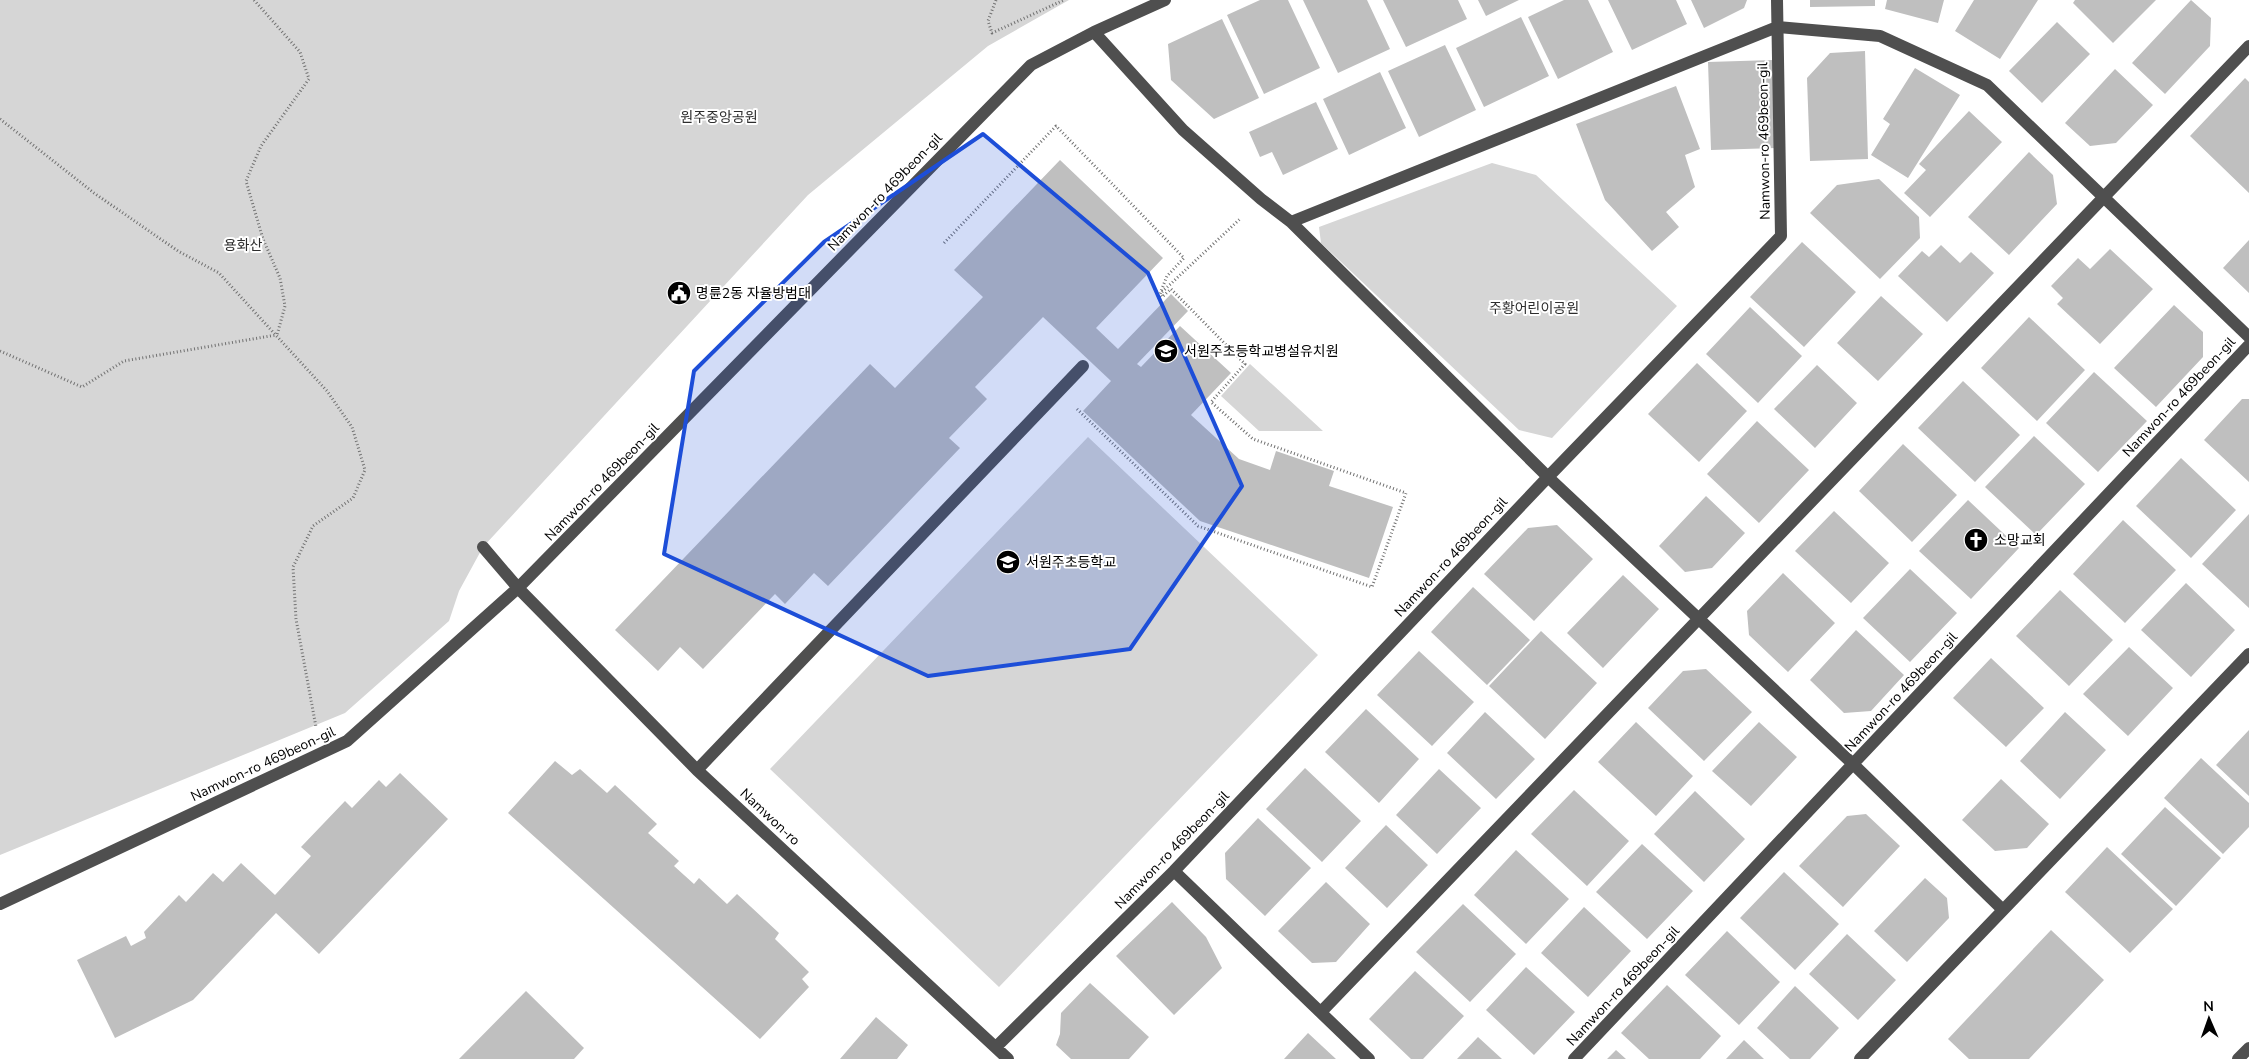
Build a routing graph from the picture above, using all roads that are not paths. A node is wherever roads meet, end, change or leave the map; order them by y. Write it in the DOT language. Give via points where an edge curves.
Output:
graph roads {
  1 [pos="1165,0"];
  2 [pos="1777,0"];
  3 [pos="1777,27"];
  4 [pos="1094,32"];
  5 [pos="2249,46"];
  6 [pos="2103,197"];
  7 [pos="1291,222"];
  8 [pos="2249,337"];
  9 [pos="2249,344"];
  10 [pos="1083,366"];
  11 [pos="1548,477"];
  12 [pos="483,547"];
  13 [pos="518,588"];
  14 [pos="1699,619"];
  15 [pos="2249,654"];
  16 [pos="1853,764"];
  17 [pos="697,770"];
  18 [pos="1174,871"];
  19 [pos="0,904"];
  20 [pos="2003,910"];
  21 [pos="1321,1012"];
  22 [pos="996,1047"];
  23 [pos="2249,1048"];
  24 [pos="1008,1059"];
  25 [pos="1369,1059"];
  26 [pos="1574,1059"];
  27 [pos="1860,1059"];
  28 [pos="2238,1059"];
  1 -- 4 [label="street, Namwon-ro 469beon-gil"];
  2 -- 3 [label="street, Namwon-ro 469beon-gil"];
  3 -- 6 [label="street" via="1880,36 1987,85"];
  3 -- 7 [label="street"];
  3 -- 11 [label="street, Namwon-ro 469beon-gil" via="1781,236"];
  4 -- 7 [label="street" via="1182,130"];
  4 -- 13 [label="street, Namwon-ro 469beon-gil" via="1031,65"];
  5 -- 6 [label="street"];
  6 -- 8 [label="street"];
  6 -- 14 [label="street"];
  7 -- 11 [label="street"];
  9 -- 16 [label="street, Namwon-ro 469beon-gil"];
  10 -- 17 [label="street"];
  11 -- 14 [label="street"];
  11 -- 18 [label="street, Namwon-ro 469beon-gil"];
  12 -- 13 [label="street, Namwon-ro"];
  13 -- 17 [label="street, Namwon-ro"];
  13 -- 19 [label="street, Namwon-ro 469beon-gil" via="347,741"];
  14 -- 16 [label="street"];
  14 -- 21 [label="street"];
  15 -- 20 [label="street"];
  16 -- 20 [label="street"];
  16 -- 26 [label="street, Namwon-ro 469beon-gil"];
  17 -- 22 [label="street, Namwon-ro"];
  18 -- 21 [label="street"];
  18 -- 22 [label="street, Namwon-ro 469beon-gil"];
  20 -- 27 [label="street"];
  21 -- 25 [label="street"];
  22 -- 24 [label="street, Namwon-ro"];
  23 -- 28 [label="street"];
}
